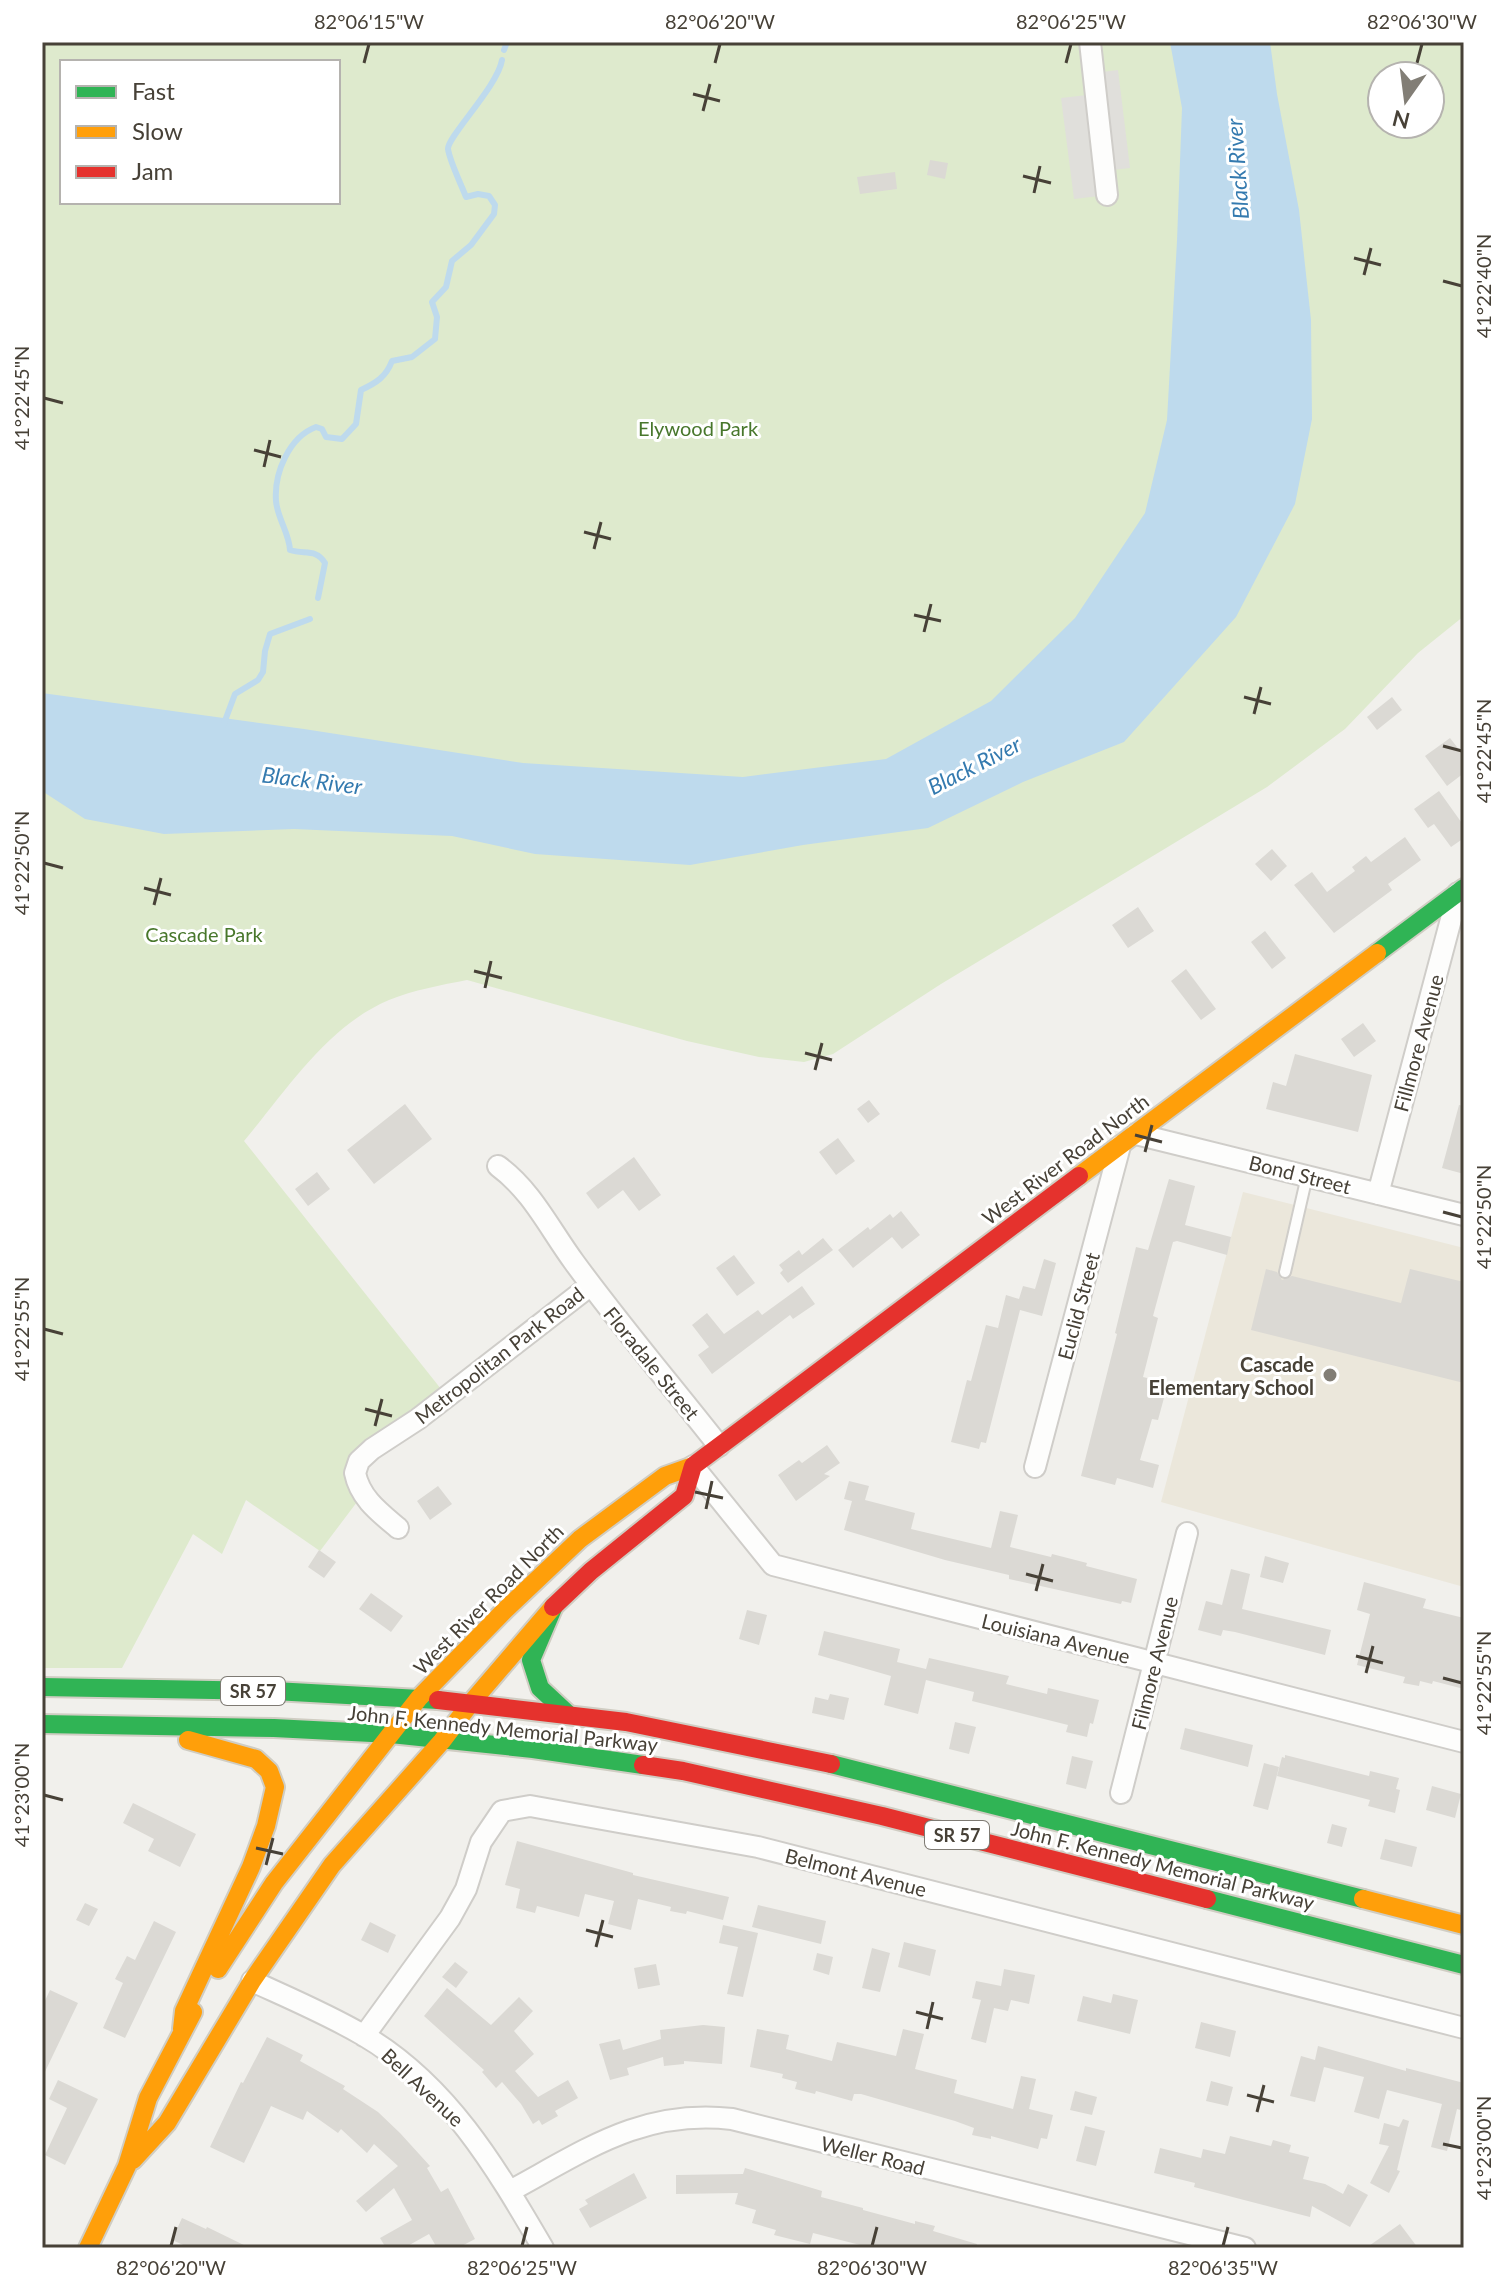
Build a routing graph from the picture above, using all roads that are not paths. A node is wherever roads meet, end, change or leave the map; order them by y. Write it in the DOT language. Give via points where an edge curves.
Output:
graph roads {
  1 [pos="1090,42"];
  2 [pos="1107,195"];
  3 [pos="1461,890"];
  4 [pos="1128,1140"];
  5 [pos="498,1166"];
  6 [pos="1307,1176"];
  7 [pos="1378,1194"];
  8 [pos="1464,1215"];
  9 [pos="1285,1272"];
  10 [pos="591,1285"];
  11 [pos="719,1446"];
  12 [pos="693,1466"];
  13 [pos="1035,1467"];
  14 [pos="398,1528"];
  15 [pos="1187,1533"];
  16 [pos="554,1606"];
  17 [pos="1154,1663"];
  18 [pos="42,1687"];
  19 [pos="419,1698"];
  20 [pos="470,1704"];
  21 [pos="569,1715"];
  22 [pos="42,1724"];
  23 [pos="136,1726"];
  24 [pos="391,1734"];
  25 [pos="442,1741"];
  26 [pos="1464,1742"];
  27 [pos="1121,1793"];
  28 [pos="1464,1925"];
  29 [pos="1464,1965"];
  30 [pos="252,1981"];
  31 [pos="1464,2028"];
  32 [pos="182,2029"];
  33 [pos="364,2036"];
  34 [pos="127,2166"];
  35 [pos="510,2191"];
  36 [pos="88,2248"];
  37 [pos="543,2248"];
  38 [pos="1245,2248"];
  1 -- 2 [label="street"];
  3 -- 4 [label="main road, West River Road North"];
  3 -- 7 [label="street, Fillmore Avenue"];
  4 -- 6 [label="street, Bond Street"];
  4 -- 11 [label="main road, West River Road North"];
  4 -- 13 [label="street, Euclid Street"];
  5 -- 10 [label="street, Floradale Street" via="535,1203"];
  6 -- 7 [label="street, Bond Street"];
  6 -- 9 [label="lane"];
  7 -- 8 [label="street, Bond Street"];
  10 -- 11 [label="street, Floradale Street"];
  10 -- 14 [label="street, Metropolitan Park Road" via="359,1461 355,1473 361,1491"];
  11 -- 12 [label="main road, West River Road North"];
  12 -- 16 [label="main road, West River Road North" via="684,1496"];
  12 -- 17 [label="street, Louisiana Avenue" via="773,1565"];
  12 -- 19 [label="main road, West River Road North" via="665,1476 580,1539"];
  15 -- 17 [label="street, Filmore Avenue"];
  16 -- 20 [label="main road, West River Road North"];
  16 -- 21 [label="main road" via="531,1660 540,1688"];
  17 -- 26 [label="street, Louisiana Avenue"];
  17 -- 27 [label="street, Filmore Avenue"];
  18 -- 19 [label="main road, John F. Kennedy Memorial Parkway / SR 57"];
  19 -- 20 [label="main road, John F. Kennedy Memorial Parkway / SR 57"];
  19 -- 24 [label="main road, West River Road North"];
  20 -- 21 [label="main road, John F. Kennedy Memorial Parkway / SR 57"];
  20 -- 25 [label="main road, West River Road North"];
  21 -- 28 [label="main road, John F. Kennedy Memorial Parkway / SR 57" via="689,1733 822,1762"];
  22 -- 23 [label="main road, John F. Kennedy Memorial Parkway / SR 57"];
  23 -- 24 [label="main road, John F. Kennedy Memorial Parkway / SR 57"];
  23 -- 32 [label="main road" via="256,1759 269,1771 275,1787 251,1867 184,2011"];
  24 -- 25 [label="main road, John F. Kennedy Memorial Parkway / SR 57"];
  24 -- 32 [label="main road, West River Road North" via="274,1883"];
  25 -- 29 [label="main road, John F. Kennedy Memorial Parkway / SR 57" via="611,1759 746,1784"];
  25 -- 30 [label="main road, West River Road North" via="332,1865"];
  30 -- 33 [label="street, Bell Avenue"];
  30 -- 34 [label="main road, West River Road North" via="167,2123"];
  31 -- 33 [label="street, Belmont Avenue" via="758,1847 530,1806 502,1811 481,1842 450,1918"];
  32 -- 34 [label="main road, West River Road North" via="148,2098"];
  33 -- 35 [label="street, Bell Avenue" via="439,2095"];
  34 -- 36 [label="main road, West River Road North"];
  35 -- 37 [label="street, Bell Avenue"];
  35 -- 38 [label="street, Weller Road" via="626,2130 715,2117"];
}
